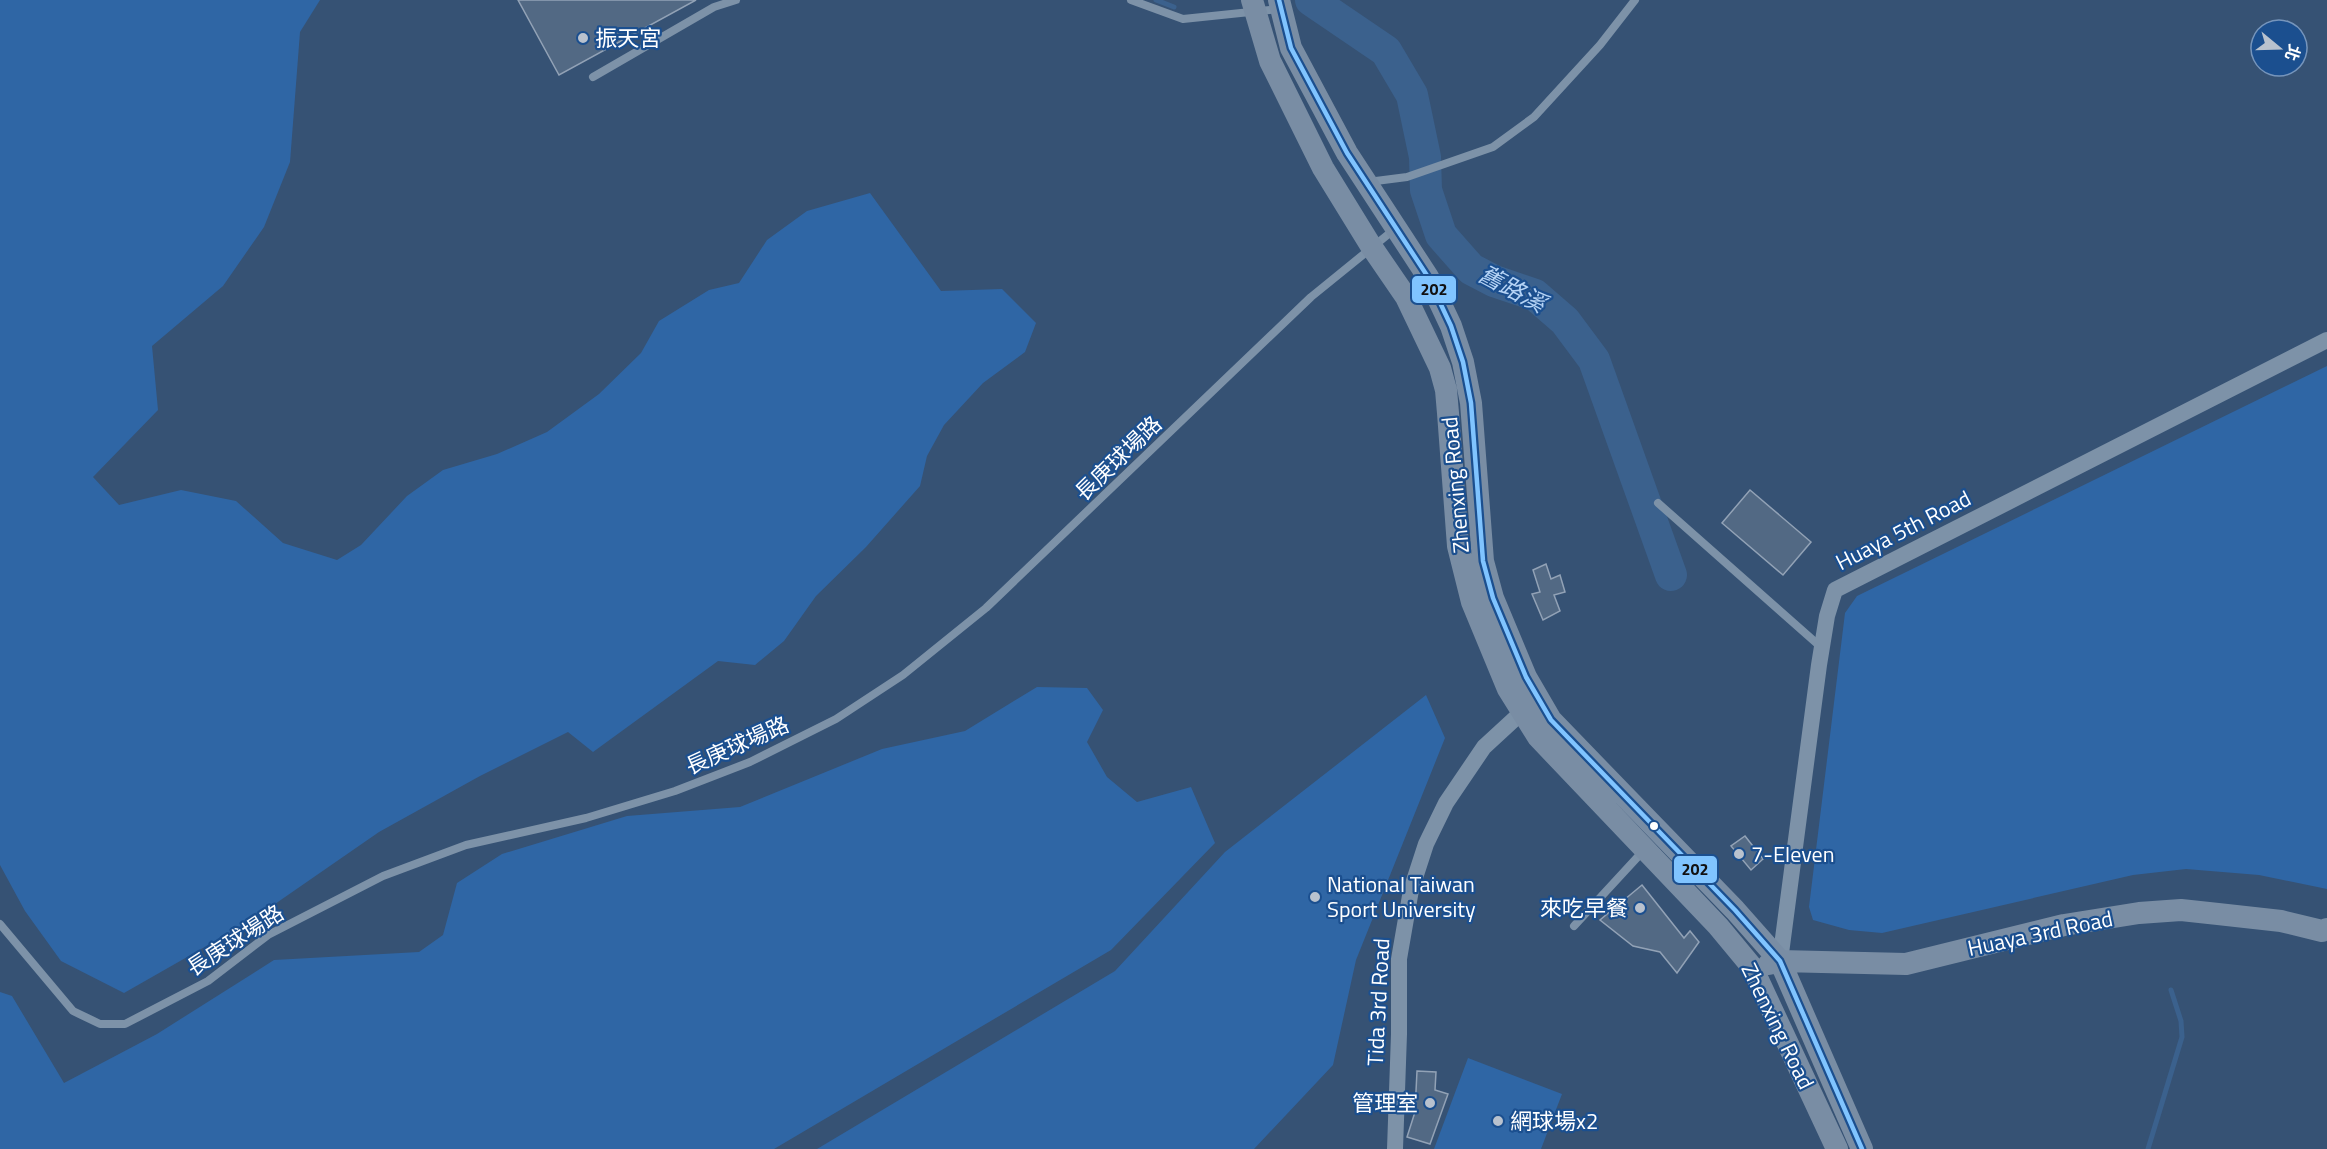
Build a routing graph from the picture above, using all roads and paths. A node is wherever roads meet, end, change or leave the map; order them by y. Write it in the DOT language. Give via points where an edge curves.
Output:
graph roads {
  1 [pos="736,0"];
  2 [pos="1131,0"];
  3 [pos="1635,0"];
  4 [pos="1280,4"];
  5 [pos="1254,6"];
  6 [pos="593,76"];
  7 [pos="1367,182"];
  8 [pos="1396,228"];
  9 [pos="1371,246"];
  10 [pos="2327,340"];
  11 [pos="1658,503"];
  12 [pos="1822,648"];
  13 [pos="1539,699"];
  14 [pos="1521,712"];
  15 [pos="1645,849"];
  16 [pos="0,924"];
  17 [pos="1574,926"];
  18 [pos="2325,933"];
  19 [pos="1780,961"];
  20 [pos="1752,967"];
  21 [pos="1395,1149"];
  22 [pos="1837,1149"];
  23 [pos="1862,1149"];
  1 -- 6 [label="lane" via="714,7"];
  2 -- 5 [label="lane" via="1183,19"];
  3 -- 7 [label="lane" via="1534,117 1493,147 1407,177"];
  4 -- 5 [label="lane"];
  4 -- 7 [label="street, Zhenxing Road" via="1291,48 1347,153"];
  5 -- 9 [label="street, Zhenxing Road" via="1270,61 1323,168"];
  7 -- 8 [label="street, Zhenxing Road"];
  8 -- 9 [label="lane, 長庚球場路"];
  8 -- 13 [label="street, Zhenxing Road" via="1428,277 1463,362 1471,403 1483,561 1508,636"];
  9 -- 14 [label="street, Zhenxing Road" via="1406,297 1440,368 1446,390 1458,546 1472,602"];
  9 -- 16 [label="lane, 長庚球場路" via="1311,297 986,608 903,675 836,720 750,762 675,791 586,818 466,845 382,876 268,935 208,981 125,1024 100,1024 73,1011"];
  10 -- 12 [label="street, Huaya 5th Road" via="1835,590"];
  11 -- 12 [label="lane"];
  12 -- 19 [label="street, Huaya 5th Road"];
  13 -- 14 [label="street"];
  13 -- 19 [label="street, Zhenxing Road" via="1551,720"];
  14 -- 15 [label="street, Zhenxing Road" via="1538,738"];
  14 -- 21 [label="street, Tida 3rd Road" via="1484,747 1446,803 1426,844 1411,890 1399,959"];
  15 -- 17 [label="lane"];
  15 -- 20 [label="street, Zhenxing Road"];
  18 -- 19 [label="street, Huaya 3rd Road" via="2281,921 2181,910 2139,912 2064,925 1906,964"];
  19 -- 20 [label="street, Huaya 3rd Road"];
  19 -- 23 [label="street, Zhenxing Road"];
  20 -- 22 [label="street, Zhenxing Road"];
}
